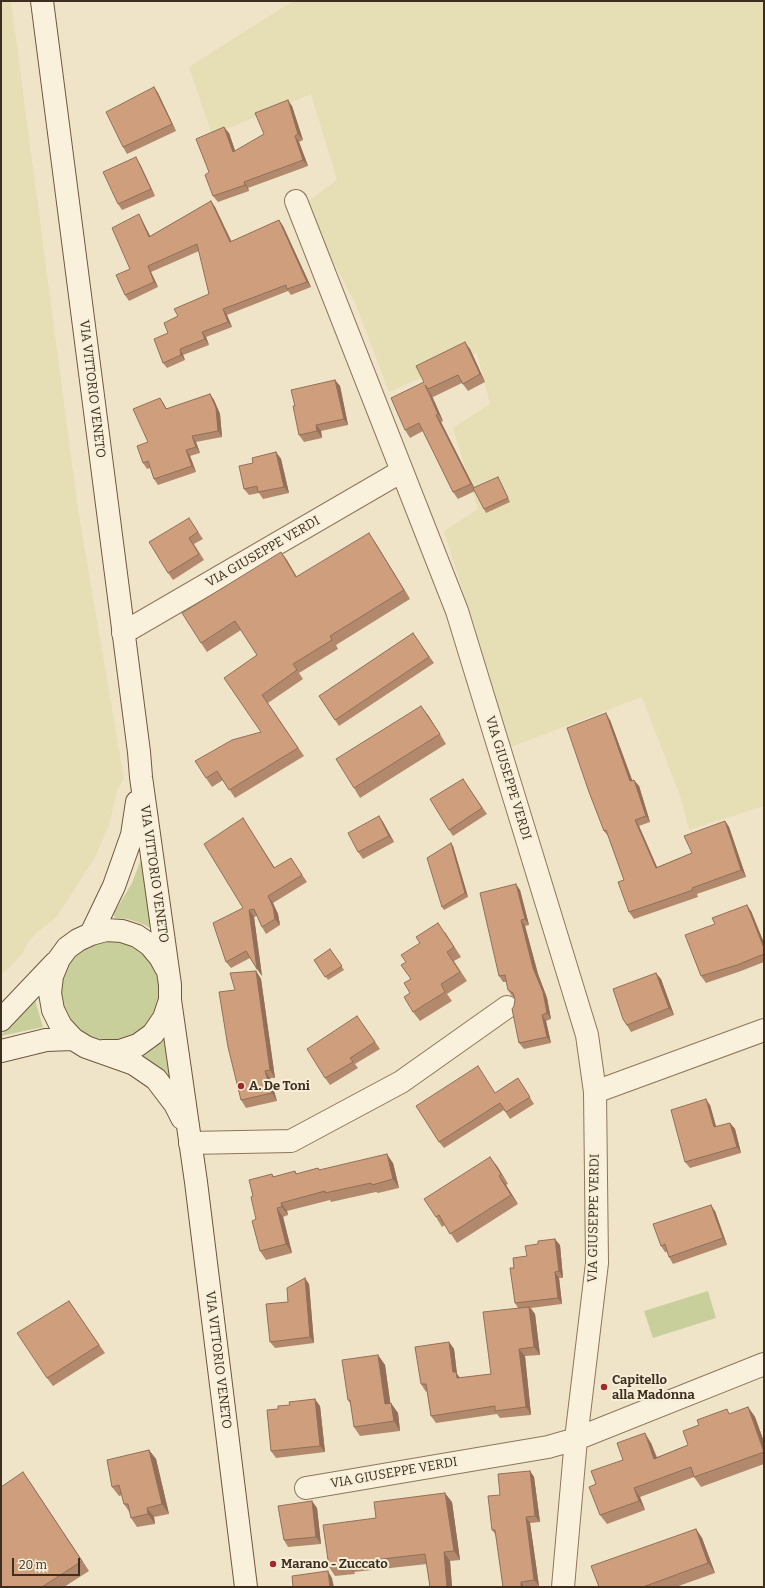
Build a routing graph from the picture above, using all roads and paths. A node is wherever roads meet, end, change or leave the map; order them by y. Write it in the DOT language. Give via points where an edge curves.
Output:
graph roads {
  1 [pos="42,1"];
  2 [pos="296,201"];
  3 [pos="402,471"];
  4 [pos="124,633"];
  5 [pos="141,777"];
  6 [pos="91,934"];
  7 [pos="59,959"];
  8 [pos="167,971"];
  9 [pos="170,1000"];
  10 [pos="507,1007"];
  11 [pos="1,1020"];
  12 [pos="764,1030"];
  13 [pos="73,1039"];
  14 [pos="1,1051"];
  15 [pos="102,1051"];
  16 [pos="595,1092"];
  17 [pos="189,1138"];
  18 [pos="764,1364"];
  19 [pos="576,1439"];
  20 [pos="306,1488"];
  21 [pos="246,1587"];
  22 [pos="563,1587"];
  1 -- 4 [label="street, VIA VITTORIO VENETO"];
  2 -- 3 [label="street, VIA GIUSEPPE VERDI"];
  3 -- 4 [label="street, VIA GIUSEPPE VERDI"];
  3 -- 16 [label="street, VIA GIUSEPPE VERDI" via="457,611 587,1034"];
  4 -- 5 [label="street, VIA VITTORIO VENETO"];
  5 -- 6 [label="street, VIA VITTORIO VENETO" via="132,835 114,886"];
  5 -- 8 [label="street, VIA VITTORIO VENETO"];
  6 -- 7 [label="street, VIA VITTORIO VENETO" via="78,940"];
  6 -- 8 [label="street, VIA VITTORIO VENETO" via="106,930 122,931 137,936 150,945"];
  7 -- 11 [label="street"];
  7 -- 13 [label="street, VIA VITTORIO VENETO" via="52,976 50,993 53,1010 61,1026"];
  8 -- 9 [label="street, VIA VITTORIO VENETO"];
  9 -- 15 [label="street, VIA VITTORIO VENETO" via="164,1018 154,1034 138,1045 120,1051"];
  9 -- 17 [label="street, VIA VITTORIO VENETO"];
  10 -- 17 [label="street" via="401,1082 291,1141"];
  12 -- 16 [label="street"];
  13 -- 14 [label="street" via="46,1040"];
  13 -- 15 [label="street, VIA VITTORIO VENETO" via="86,1047"];
  15 -- 17 [label="street, VIA VITTORIO VENETO" via="134,1064 156,1079 176,1104"];
  16 -- 19 [label="street, VIA GIUSEPPE VERDI" via="596,1262"];
  17 -- 21 [label="street, VIA VITTORIO VENETO"];
  18 -- 19 [label="street, VIA GIUSEPPE VERDI"];
  19 -- 20 [label="street, VIA GIUSEPPE VERDI" via="548,1447"];
  19 -- 22 [label="street, VIA GIUSEPPE VERDI"];
}
